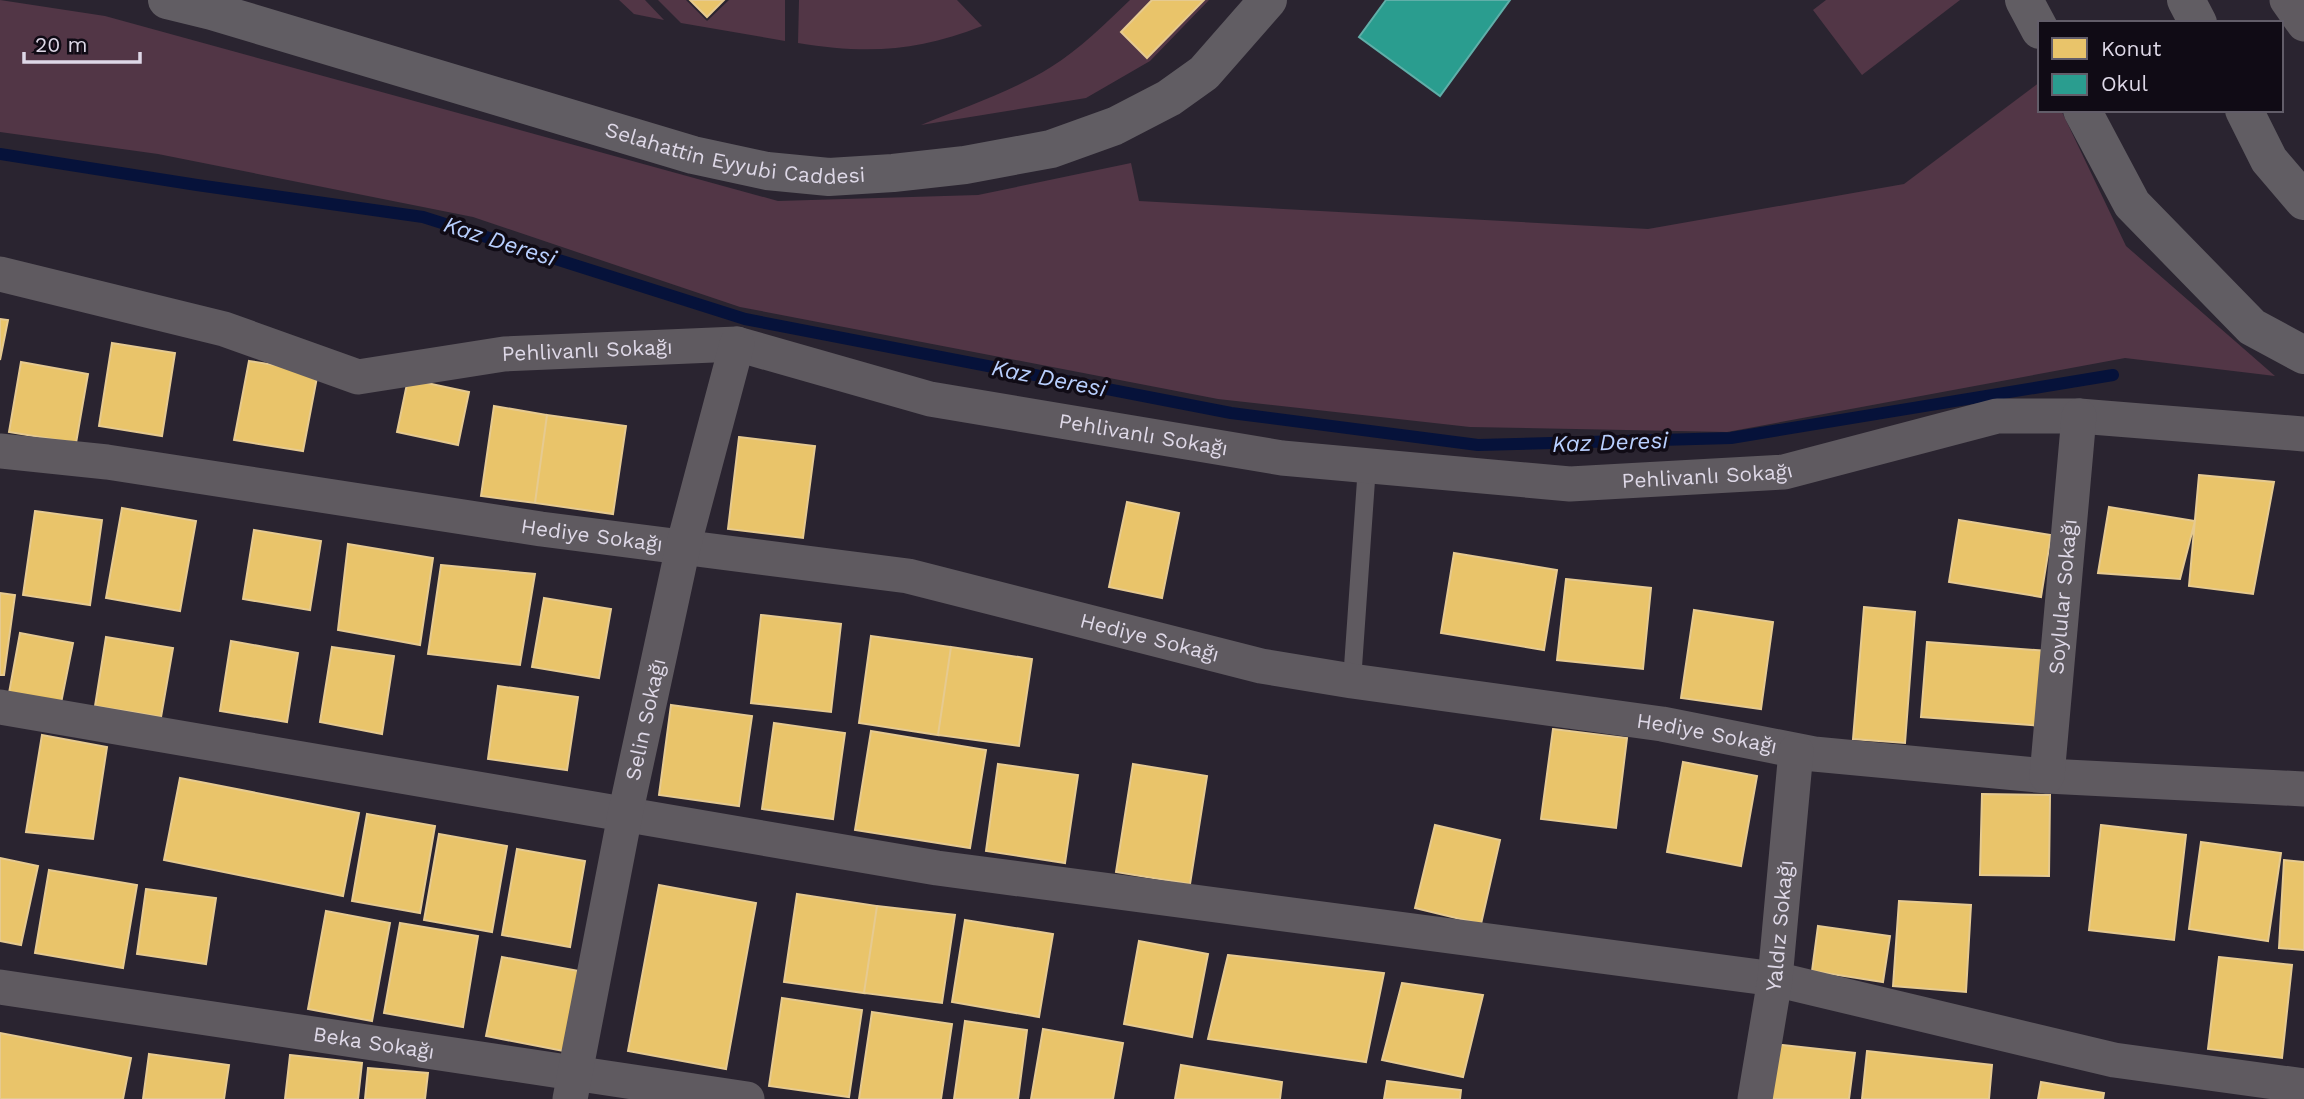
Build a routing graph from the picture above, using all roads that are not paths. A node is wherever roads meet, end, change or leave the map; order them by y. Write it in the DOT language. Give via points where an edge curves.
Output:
graph roads {
  1 [pos="167,0"];
  2 [pos="1268,0"];
  3 [pos="2024,0"];
  4 [pos="2186,0"];
  5 [pos="2287,0"];
  6 [pos="2197,21"];
  7 [pos="2304,23"];
  8 [pos="2038,26"];
  9 [pos="2083,112"];
  10 [pos="2245,112"];
  11 [pos="2304,201"];
  12 [pos="0,274"];
  13 [pos="737,344"];
  14 [pos="2304,355"];
  15 [pos="2079,416"];
  16 [pos="2304,434"];
  17 [pos="0,451"];
  18 [pos="1367,466"];
  19 [pos="684,547"];
  20 [pos="1352,681"];
  21 [pos="0,707"];
  22 [pos="1796,751"];
  23 [pos="2047,776"];
  24 [pos="2304,787"];
  25 [pos="625,815"];
  26 [pos="1775,979"];
  27 [pos="0,986"];
  28 [pos="573,1086"];
  29 [pos="2304,1086"];
  30 [pos="747,1099"];
  31 [pos="1755,1099"];
  1 -- 2 [label="main road, Selahattin Eyyubi Caddesi" via="693,155 767,171 829,177 965,165 1051,149 1115,126 1169,98 1204,73"];
  3 -- 8 [label="main road"];
  4 -- 6 [label="main road"];
  5 -- 7 [label="street"];
  9 -- 14 [label="main road" via="2132,204 2252,327"];
  10 -- 11 [label="main road" via="2269,160"];
  12 -- 13 [label="street, Pehlivanlı Sokağı" via="224,329 358,377 504,354"];
  13 -- 18 [label="street, Pehlivanlı Sokağı" via="930,399 1282,458"];
  13 -- 19 [label="street, Selin Sokağı"];
  15 -- 16 [label="street, Pehlivanlı Sokağı"];
  15 -- 18 [label="street, Pehlivanlı Sokağı" via="1997,416 1784,472 1570,484"];
  15 -- 23 [label="street, Soylular Sokağı"];
  17 -- 19 [label="street, Hediye Sokağı" via="107,462"];
  18 -- 20 [label="lane"];
  19 -- 20 [label="street, Hediye Sokağı" via="908,576 1261,666"];
  19 -- 25 [label="street, Selin Sokağı"];
  20 -- 22 [label="street, Hediye Sokağı" via="1662,724"];
  21 -- 25 [label="street"];
  22 -- 23 [label="street, Hediye Sokağı"];
  22 -- 26 [label="street, Yaldız Sokağı"];
  23 -- 24 [label="street, Hediye Sokağı"];
  25 -- 26 [label="street" via="937,868"];
  25 -- 28 [label="street, Selin Sokağı"];
  26 -- 29 [label="street" via="2114,1060"];
  26 -- 31 [label="street, Yaldız Sokağı"];
  27 -- 28 [label="street, Beka Sokağı"];
  28 -- 30 [label="street, Beka Sokağı"];
}
